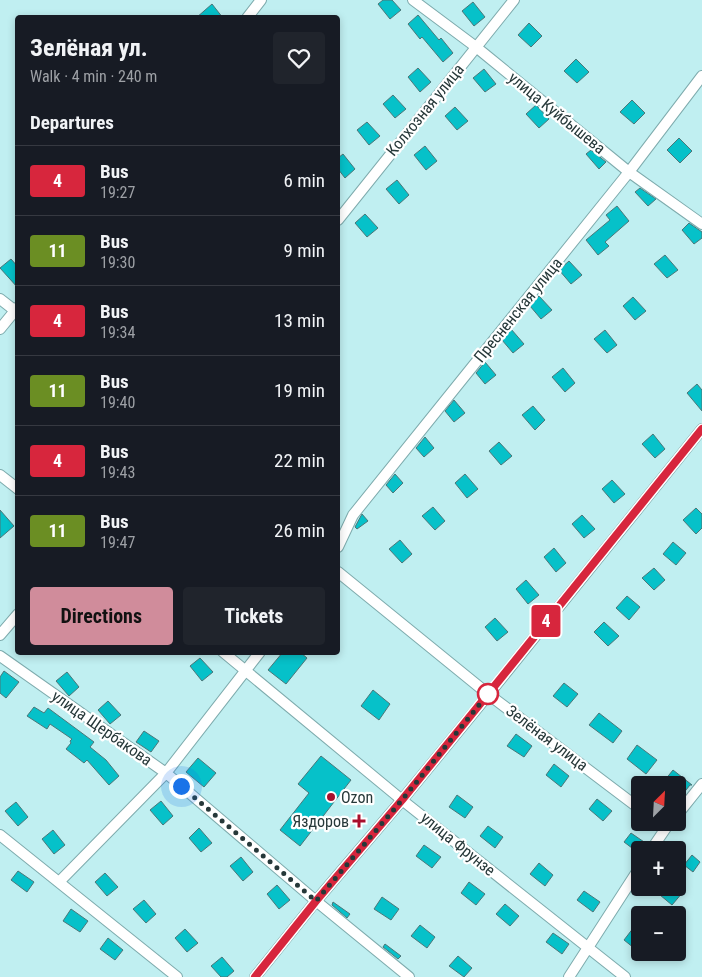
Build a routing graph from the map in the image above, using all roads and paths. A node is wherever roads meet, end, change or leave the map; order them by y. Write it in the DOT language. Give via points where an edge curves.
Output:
graph roads {
  1 [pos="261,0"];
  2 [pos="413,0"];
  3 [pos="514,0"];
  4 [pos="249,15"];
  5 [pos="476,47"];
  6 [pos="702,76"];
  7 [pos="629,172"];
  8 [pos="340,217"];
  9 [pos="702,224"];
  10 [pos="0,299"];
  11 [pos="15,310"];
  12 [pos="15,313"];
  13 [pos="0,329"];
  14 [pos="702,428"];
  15 [pos="0,475"];
  16 [pos="15,487"];
  17 [pos="340,543"];
  18 [pos="340,574"];
  19 [pos="15,618"];
  20 [pos="0,635"];
  21 [pos="227,655"];
  22 [pos="258,655"];
  23 [pos="0,656"];
  24 [pos="246,670"];
  25 [pos="488,694"];
  26 [pos="166,773"];
  27 [pos="702,784"];
  28 [pos="402,800"];
  29 [pos="631,803"];
  30 [pos="686,804"];
  31 [pos="0,835"];
  32 [pos="631,881"];
  33 [pos="59,882"];
  34 [pos="316,901"];
  35 [pos="587,948"];
  36 [pos="177,977"];
  37 [pos="255,977"];
  38 [pos="409,977"];
  39 [pos="569,977"];
  40 [pos="625,977"];
  1 -- 4 [label="street"];
  2 -- 5 [label="street, улица Куйбышева"];
  3 -- 5 [label="street, Колхозная улица"];
  5 -- 7 [label="street, улица Куйбышева"];
  5 -- 8 [label="street, Колхозная улица"];
  6 -- 7 [label="street, Пресненская улица"];
  7 -- 9 [label="street, улица Куйбышева"];
  7 -- 17 [label="street, Пресненская улица" via="353,515"];
  10 -- 11 [label="street"];
  12 -- 13 [label="street"];
  14 -- 25 [label="street"];
  15 -- 16 [label="street"];
  18 -- 25 [label="street, Зелёная улица"];
  19 -- 20 [label="street"];
  21 -- 24 [label="street, улица Фрунзе"];
  22 -- 24 [label="street"];
  23 -- 26 [label="street, улица Щербакова"];
  24 -- 26 [label="street"];
  24 -- 28 [label="street, улица Фрунзе"];
  25 -- 28 [label="street"];
  25 -- 29 [label="street, Зелёная улица"];
  26 -- 33 [label="street"];
  26 -- 34 [label="street, улица Щербакова"];
  27 -- 30 [label="street"];
  28 -- 34 [label="street"];
  28 -- 35 [label="street, улица Фрунзе"];
  31 -- 33 [label="street"];
  32 -- 35 [label="street"];
  33 -- 36 [label="street"];
  34 -- 37 [label="street"];
  34 -- 38 [label="street, улица Щербакова"];
  35 -- 39 [label="street"];
  35 -- 40 [label="street, улица Фрунзе"];
}
